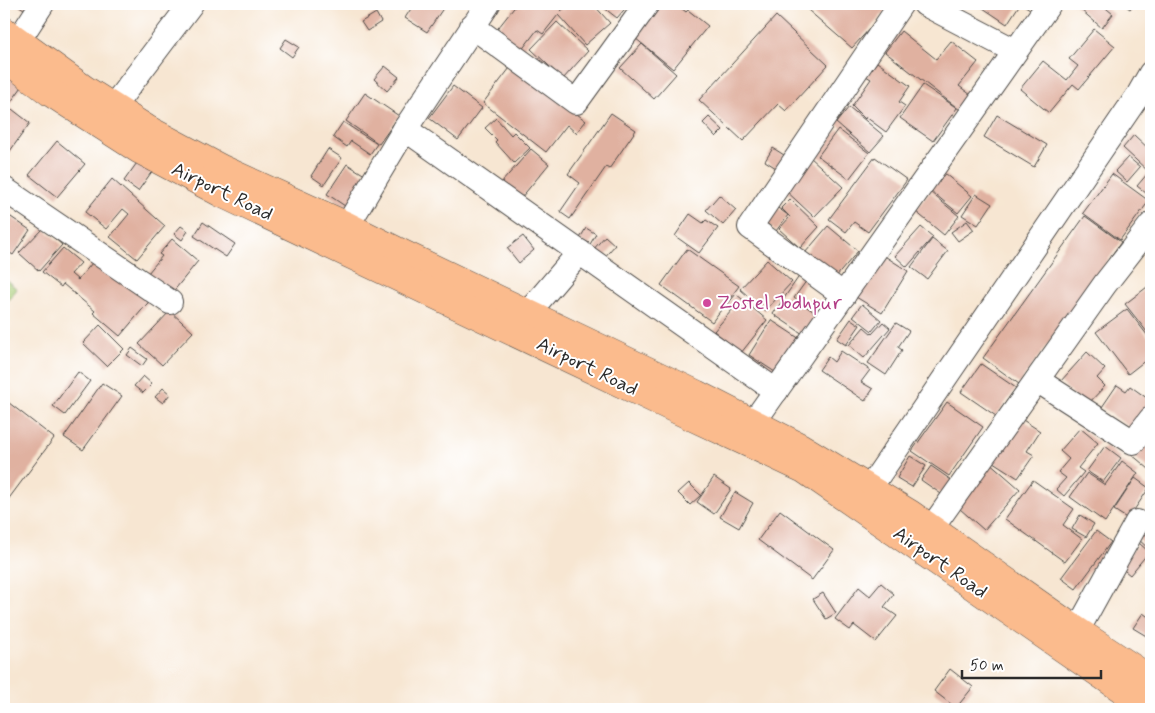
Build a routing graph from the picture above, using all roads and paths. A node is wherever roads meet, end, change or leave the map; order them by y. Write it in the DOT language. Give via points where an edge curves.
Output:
graph roads {
  1 [pos="42,4"];
  2 [pos="191,4"];
  3 [pos="488,4"];
  4 [pos="647,4"];
  5 [pos="901,4"];
  6 [pos="925,4"];
  7 [pos="1049,4"];
  8 [pos="472,26"];
  9 [pos="8,43"];
  10 [pos="1015,51"];
  11 [pos="1151,73"];
  12 [pos="113,108"];
  13 [pos="405,129"];
  14 [pos="4,189"];
  15 [pos="1151,225"];
  16 [pos="347,226"];
  17 [pos="580,252"];
  18 [pos="844,295"];
  19 [pos="170,302"];
  20 [pos="528,314"];
  21 [pos="1037,380"];
  22 [pos="776,390"];
  23 [pos="1151,419"];
  24 [pos="753,423"];
  25 [pos="868,489"];
  26 [pos="1137,522"];
  27 [pos="931,529"];
  28 [pos="1077,631"];
  29 [pos="1151,680"];
  30 [pos="1151,709"];
  1 -- 9 [label="street"];
  2 -- 12 [label="street"];
  3 -- 8 [label="street"];
  4 -- 8 [label="street" via="576,102"];
  5 -- 18 [label="street" via="750,227"];
  6 -- 10 [label="street"];
  7 -- 10 [label="street"];
  8 -- 13 [label="street"];
  9 -- 12 [label="main road, Airport Road"];
  9 -- 30 [label="main road, Airport Road" via="50,92 140,150 213,188 804,469"];
  10 -- 18 [label="street"];
  11 -- 25 [label="street"];
  12 -- 16 [label="main road, Airport Road" via="222,169"];
  13 -- 16 [label="street"];
  13 -- 17 [label="street"];
  14 -- 19 [label="street"];
  15 -- 21 [label="street"];
  16 -- 20 [label="main road, Airport Road"];
  17 -- 20 [label="street"];
  17 -- 22 [label="street"];
  18 -- 22 [label="street"];
  20 -- 24 [label="main road, Airport Road"];
  21 -- 23 [label="street" via="1133,442"];
  21 -- 27 [label="street"];
  22 -- 24 [label="street"];
  24 -- 25 [label="main road, Airport Road" via="800,447"];
  25 -- 27 [label="main road, Airport Road"];
  26 -- 28 [label="street"];
  27 -- 28 [label="main road, Airport Road"];
  28 -- 29 [label="main road, Airport Road"];
}
